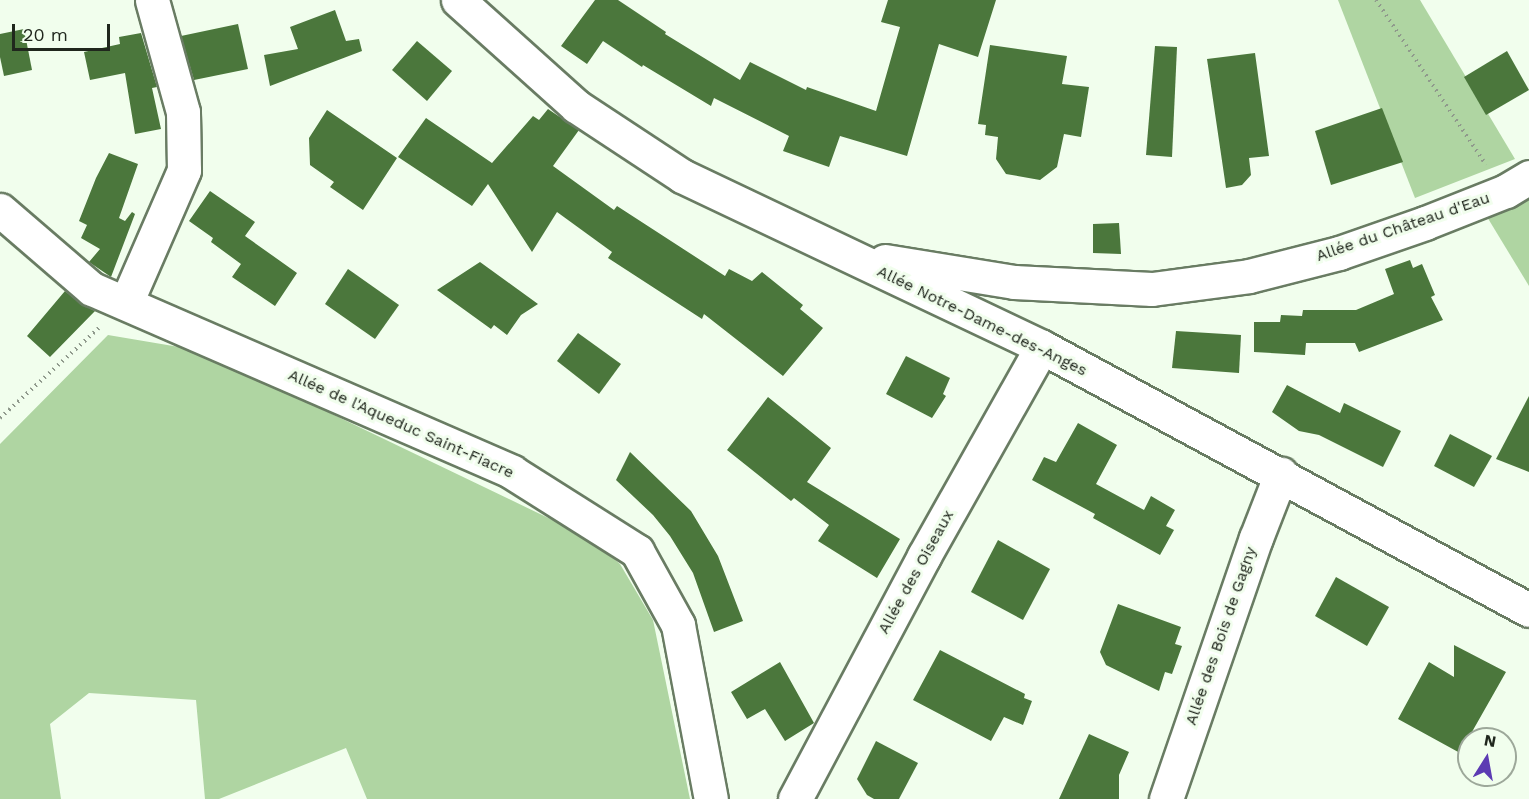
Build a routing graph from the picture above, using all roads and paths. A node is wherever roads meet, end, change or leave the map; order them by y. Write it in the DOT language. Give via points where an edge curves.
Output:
graph roads {
  1 [pos="152,0"];
  2 [pos="458,0"];
  3 [pos="1376,0"];
  4 [pos="1489,171"];
  5 [pos="1529,177"];
  6 [pos="0,210"];
  7 [pos="845,255"];
  8 [pos="126,303"];
  9 [pos="1042,347"];
  10 [pos="0,418"];
  11 [pos="1281,474"];
  12 [pos="1529,609"];
  13 [pos="711,799"];
  14 [pos="795,799"];
  15 [pos="1166,799"];
  1 -- 8 [label="street" via="183,112 184,170"];
  2 -- 7 [label="street, Allée Notre-Dame-des-Anges" via="576,106 672,170"];
  3 -- 4 [label="path"];
  5 -- 7 [label="street, Allée du Château d'Eau" via="1425,223 1339,252 1249,276 1152,289 1014,282"];
  6 -- 8 [label="street, Allée de l'Aqueduc Saint-Fiacre" via="92,289"];
  7 -- 9 [label="street, Allée Notre-Dame-des-Anges"];
  8 -- 10 [label="path"];
  8 -- 13 [label="street, Allée de l'Aqueduc Saint-Fiacre" via="512,472 637,550 678,625"];
  9 -- 11 [label="street, Allée Notre-Dame-des-Anges"];
  9 -- 14 [label="street, Allée des Oiseaux" via="924,556"];
  11 -- 12 [label="street, Allée Notre-Dame-des-Anges"];
  11 -- 15 [label="street, Allée des Bois de Gagny"];
}
